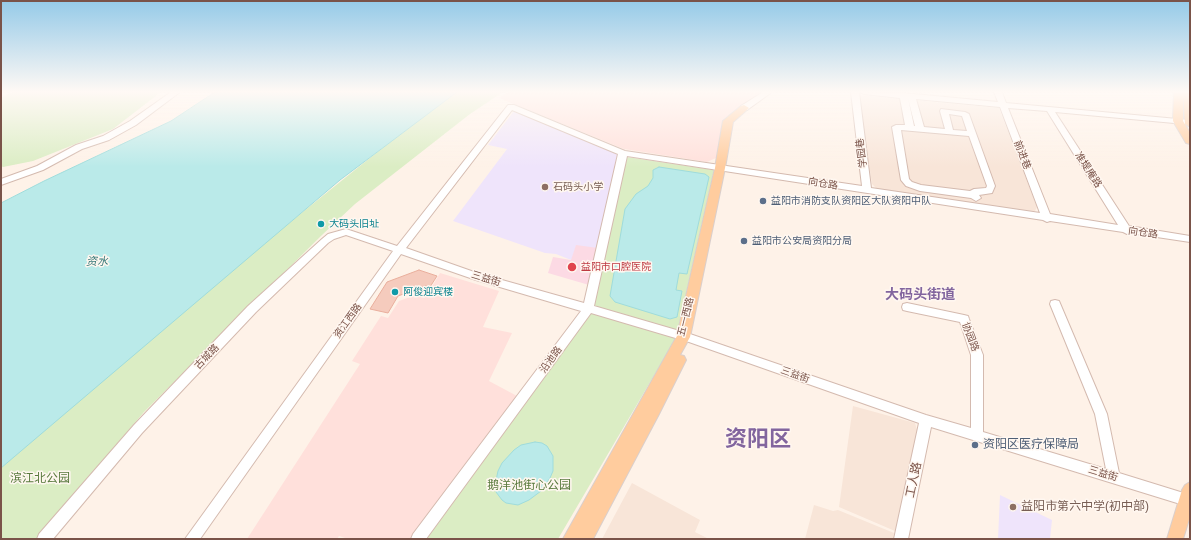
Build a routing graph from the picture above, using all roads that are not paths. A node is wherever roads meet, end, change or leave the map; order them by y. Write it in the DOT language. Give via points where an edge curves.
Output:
graph roads {
  1 [pos="141,117"];
  2 [pos="503,117"];
  3 [pos="536,117"];
  4 [pos="735,117"];
  5 [pos="858,117"];
  6 [pos="908,117"];
  7 [pos="917,117"];
  8 [pos="946,117"];
  9 [pos="966,117"];
  10 [pos="1007,117"];
  11 [pos="1055,117"];
  12 [pos="1134,117"];
  13 [pos="1178,117"];
  14 [pos="1178,121"];
  15 [pos="1190,124"];
  16 [pos="910,128"];
  17 [pos="920,129"];
  18 [pos="950,132"];
  19 [pos="972,134"];
  20 [pos="1190,141"];
  21 [pos="623,153"];
  22 [pos="723,168"];
  23 [pos="1,182"];
  24 [pos="867,191"];
  25 [pos="975,195"];
  26 [pos="978,208"];
  27 [pos="1047,219"];
  28 [pos="1127,231"];
  29 [pos="1190,239"];
  30 [pos="399,250"];
  31 [pos="1055,304"];
  32 [pos="907,307"];
  33 [pos="588,309"];
  34 [pos="686,337"];
  35 [pos="926,420"];
  36 [pos="977,436"];
  37 [pos="1114,478"];
  38 [pos="1189,497"];
  39 [pos="44,539"];
  40 [pos="192,539"];
  41 [pos="418,539"];
  42 [pos="571,539"];
  43 [pos="584,539"];
  44 [pos="901,539"];
  45 [pos="1175,539"];
  1 -- 23 [label="street" via="106,138 79,147 40,168"];
  2 -- 30 [label="street, 资江西路"];
  3 -- 21 [label="street, 向仓路"];
  4 -- 22 [label="main road"];
  5 -- 24 [label="street, 学园巷"];
  6 -- 16 [label="street"];
  7 -- 17 [label="street"];
  8 -- 18 [label="street"];
  9 -- 19 [label="street"];
  10 -- 27 [label="street, 前进巷"];
  11 -- 28 [label="street, 准堤庵路"];
  12 -- 14 [label="street"];
  13 -- 14 [label="main road"];
  14 -- 15 [label="street"];
  14 -- 20 [label="main road"];
  16 -- 17 [label="street"];
  16 -- 25 [label="street" via="896,127 905,180 920,188"];
  17 -- 18 [label="street"];
  18 -- 19 [label="street"];
  19 -- 25 [label="street" via="991,186 989,191 974,192"];
  21 -- 22 [label="street, 向仓路"];
  21 -- 33 [label="street, 沿池路"];
  22 -- 24 [label="street, 向仓路"];
  22 -- 34 [label="main road"];
  24 -- 26 [label="street, 向仓路"];
  25 -- 26 [label="street"];
  26 -- 27 [label="street, 向仓路"];
  27 -- 28 [label="street, 向仓路"];
  28 -- 29 [label="street, 向仓路"];
  30 -- 33 [label="street, 三益街"];
  30 -- 39 [label="street, 古城路" via="346,232 325,241 252,309 138,429"];
  30 -- 40 [label="street, 资江西路"];
  31 -- 37 [label="street" via="1101,414"];
  32 -- 36 [label="street, 协园路" via="964,319 977,355"];
  33 -- 34 [label="street, 三益街"];
  33 -- 41 [label="street, 沿池路"];
  34 -- 35 [label="street, 三益街"];
  34 -- 42 [label="main road, 五一西路"];
  34 -- 43 [label="main road" via="654,410"];
  35 -- 36 [label="street, 三益街"];
  35 -- 44 [label="street, 工人路"];
  36 -- 37 [label="street, 三益街"];
  37 -- 38 [label="street, 三益街"];
  38 -- 45 [label="main road"];
}
